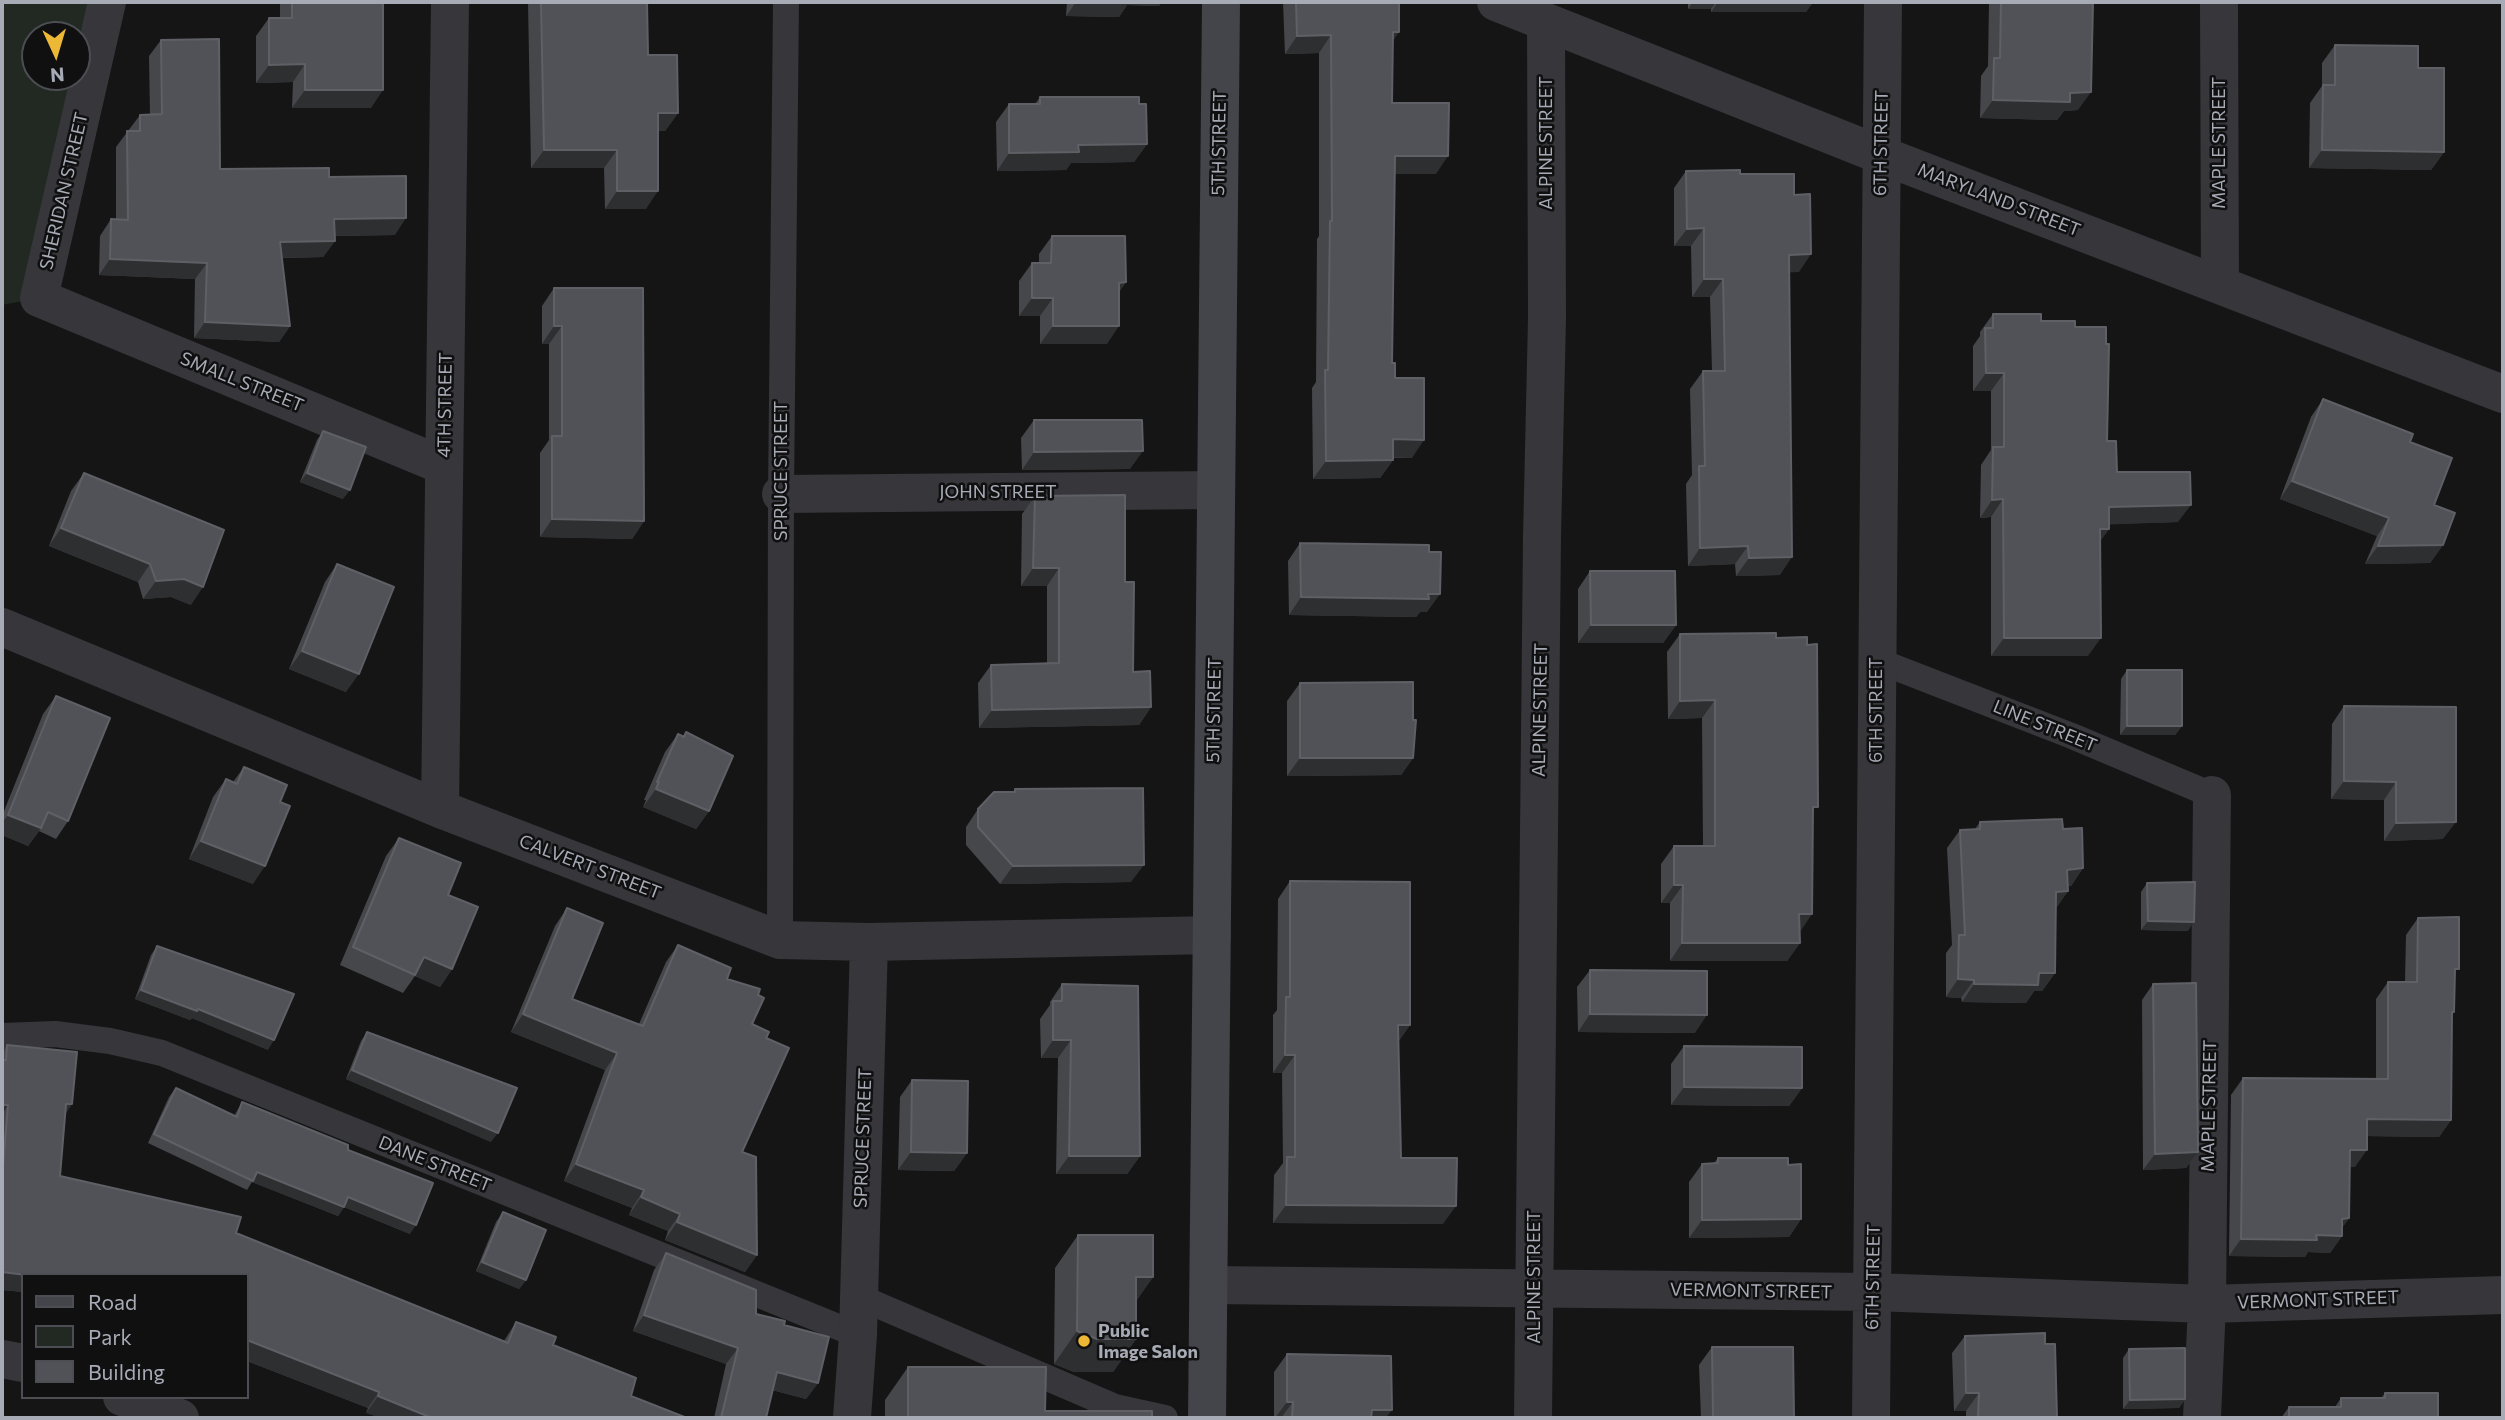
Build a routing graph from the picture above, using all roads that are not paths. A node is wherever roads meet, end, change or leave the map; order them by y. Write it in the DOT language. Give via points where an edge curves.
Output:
graph roads {
  1 [pos="107,2"];
  2 [pos="450,2"];
  3 [pos="786,2"];
  4 [pos="1221,2"];
  5 [pos="1496,2"];
  6 [pos="1883,2"];
  7 [pos="2219,2"];
  8 [pos="1546,12"];
  9 [pos="1881,155"];
  10 [pos="2220,284"];
  11 [pos="39,298"];
  12 [pos="2503,394"];
  13 [pos="444,466"];
  14 [pos="1216,491"];
  15 [pos="781,494"];
  16 [pos="2,627"];
  17 [pos="1876,660"];
  18 [pos="2212,794"];
  19 [pos="440,808"];
  20 [pos="1212,935"];
  21 [pos="780,940"];
  22 [pos="869,942"];
  23 [pos="2,1037"];
  24 [pos="1209,1285"];
  25 [pos="1534,1288"];
  26 [pos="1873,1293"];
  27 [pos="2503,1295"];
  28 [pos="859,1297"];
  29 [pos="2207,1304"];
  30 [pos="858,1335"];
  31 [pos="2,1359"];
  32 [pos="21,1363"];
  33 [pos="128,1399"];
  34 [pos="180,1418"];
  35 [pos="852,1418"];
  36 [pos="1166,1418"];
  37 [pos="1208,1418"];
  38 [pos="1533,1418"];
  39 [pos="1871,1418"];
  40 [pos="2202,1418"];
  1 -- 11 [label="street, SHERIDAN STREET"];
  2 -- 13 [label="street, 4TH STREET"];
  3 -- 15 [label="lane, SPRUCE STREET"];
  4 -- 14 [label="street, 5TH STREET"];
  5 -- 8 [label="street, MARYLAND STREET"];
  6 -- 9 [label="street, 6TH STREET"];
  7 -- 10 [label="street, MAPLE STREET"];
  8 -- 9 [label="street, MARYLAND STREET"];
  8 -- 25 [label="street, ALPINE STREET"];
  9 -- 10 [label="street, MARYLAND STREET"];
  9 -- 17 [label="street, 6TH STREET"];
  10 -- 12 [label="street, MARYLAND STREET"];
  11 -- 13 [label="street, SMALL STREET"];
  13 -- 19 [label="street, 4TH STREET"];
  14 -- 15 [label="street, JOHN STREET"];
  14 -- 20 [label="street, 5TH STREET"];
  15 -- 21 [label="lane, SPRUCE STREET"];
  16 -- 19 [label="street, CALVERT STREET"];
  17 -- 18 [label="lane, LINE STREET"];
  17 -- 26 [label="street, 6TH STREET"];
  18 -- 29 [label="street, MAPLE STREET"];
  19 -- 21 [label="street, CALVERT STREET"];
  20 -- 22 [label="street, CALVERT STREET"];
  20 -- 24 [label="street, 5TH STREET"];
  21 -- 22 [label="street, CALVERT STREET"];
  22 -- 28 [label="street, SPRUCE STREET"];
  23 -- 30 [label="lane, DANE STREET" via="55,1034 162,1053"];
  24 -- 25 [label="street, VERMONT STREET"];
  24 -- 37 [label="street, 5TH STREET"];
  25 -- 26 [label="street, VERMONT STREET"];
  25 -- 38 [label="street, ALPINE STREET"];
  26 -- 29 [label="street, VERMONT STREET"];
  26 -- 39 [label="street, 6TH STREET"];
  27 -- 29 [label="street, VERMONT STREET"];
  28 -- 30 [label="street, SPRUCE STREET"];
  28 -- 36 [label="lane" via="1115,1407"];
  29 -- 40 [label="street, MAPLE STREET"];
  30 -- 35 [label="street, SPRUCE STREET"];
  31 -- 32 [label="street"];
  33 -- 34 [label="street"];
}
